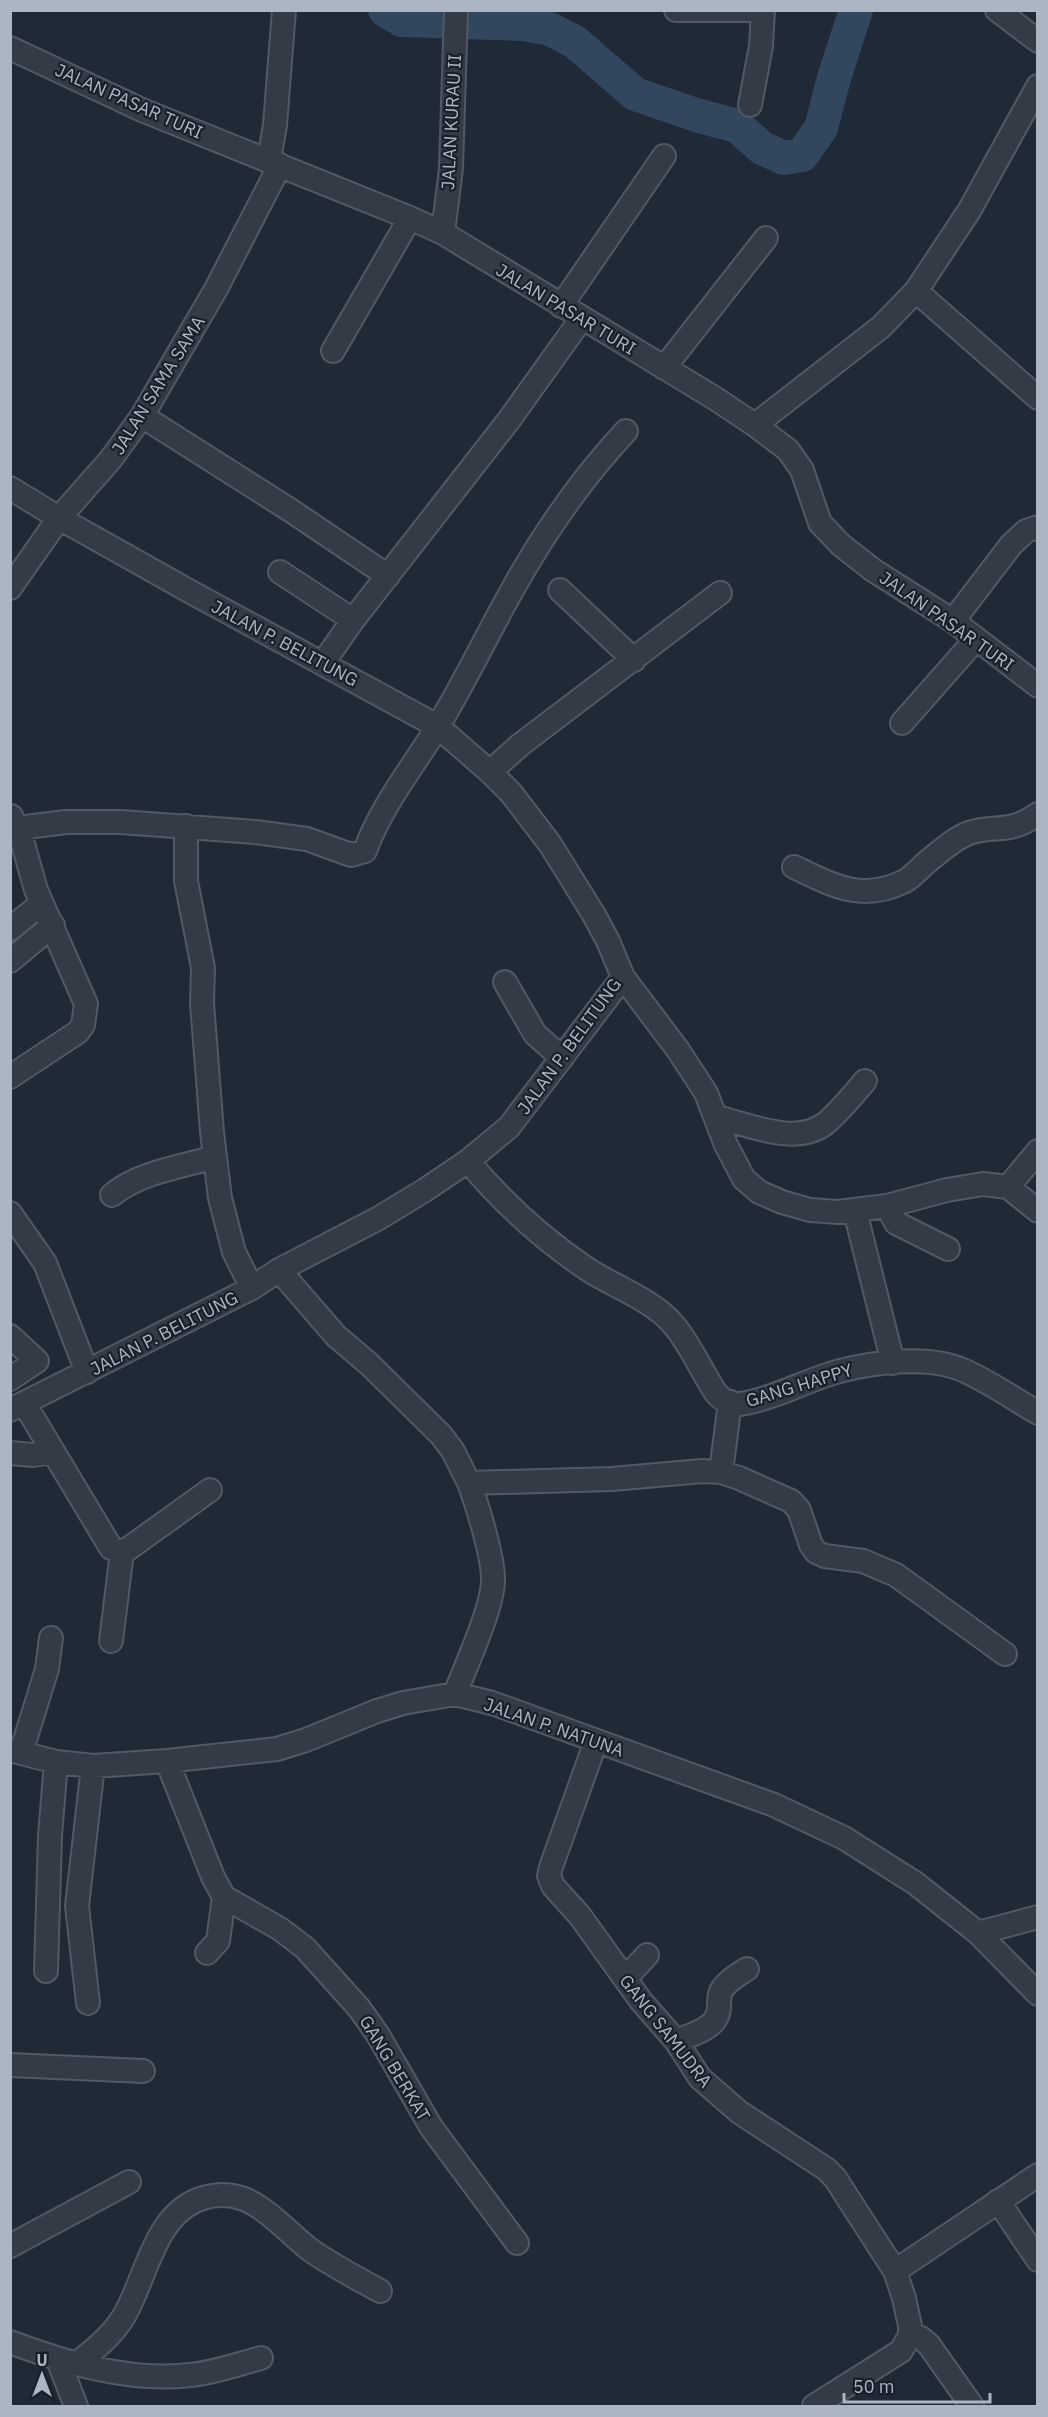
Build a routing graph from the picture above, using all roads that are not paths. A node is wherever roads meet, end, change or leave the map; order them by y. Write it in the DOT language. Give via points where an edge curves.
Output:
graph roads {
  1 [pos="284,10"];
  2 [pos="456,10"];
  3 [pos="997,10"];
  4 [pos="676,11"];
  5 [pos="763,11"];
  6 [pos="1038,41"];
  7 [pos="10,48"];
  8 [pos="1038,86"];
  9 [pos="750,105"];
  10 [pos="664,156"];
  11 [pos="274,163"];
  12 [pos="410,218"];
  13 [pos="443,233"];
  14 [pos="766,238"];
  15 [pos="916,291"];
  16 [pos="561,306"];
  17 [pos="582,318"];
  18 [pos="333,351"];
  19 [pos="664,368"];
  20 [pos="1038,398"];
  21 [pos="142,416"];
  22 [pos="755,425"];
  23 [pos="627,431"];
  24 [pos="10,488"];
  25 [pos="59,518"];
  26 [pos="1038,527"];
  27 [pos="280,572"];
  28 [pos="388,576"];
  29 [pos="10,588"];
  30 [pos="560,590"];
  31 [pos="720,593"];
  32 [pos="353,620"];
  33 [pos="953,621"];
  34 [pos="976,639"];
  35 [pos="634,660"];
  36 [pos="323,663"];
  37 [pos="1038,686"];
  38 [pos="902,723"];
  39 [pos="437,726"];
  40 [pos="490,772"];
  41 [pos="1038,813"];
  42 [pos="186,826"];
  43 [pos="15,831"];
  44 [pos="794,867"];
  45 [pos="42,903"];
  46 [pos="53,925"];
  47 [pos="10,929"];
  48 [pos="10,961"];
  49 [pos="623,977"];
  50 [pos="505,982"];
  51 [pos="562,1058"];
  52 [pos="10,1077"];
  53 [pos="865,1082"];
  54 [pos="716,1117"];
  55 [pos="1038,1151"];
  56 [pos="215,1157"];
  57 [pos="468,1161"];
  58 [pos="1008,1187"];
  59 [pos="112,1195"];
  60 [pos="886,1206"];
  61 [pos="855,1211"];
  62 [pos="1038,1211"];
  63 [pos="10,1213"];
  64 [pos="948,1249"];
  65 [pos="279,1270"];
  66 [pos="247,1279"];
  67 [pos="10,1336"];
  68 [pos="893,1363"];
  69 [pos="87,1372"];
  70 [pos="10,1379"];
  71 [pos="730,1402"];
  72 [pos="17,1407"];
  73 [pos="1038,1413"];
  74 [pos="53,1452"];
  75 [pos="10,1453"];
  76 [pos="721,1472"];
  77 [pos="469,1483"];
  78 [pos="210,1490"];
  79 [pos="122,1551"];
  80 [pos="51,1638"];
  81 [pos="111,1641"];
  82 [pos="1005,1654"];
  83 [pos="455,1694"];
  84 [pos="596,1741"];
  85 [pos="16,1751"];
  86 [pos="167,1761"];
  87 [pos="56,1762"];
  88 [pos="93,1766"];
  89 [pos="224,1897"];
  90 [pos="1038,1917"];
  91 [pos="978,1933"];
  92 [pos="207,1953"];
  93 [pos="647,1955"];
  94 [pos="747,1969"];
  95 [pos="46,1971"];
  96 [pos="625,1979"];
  97 [pos="1038,1994"];
  98 [pos="88,2003"];
  99 [pos="676,2041"];
  100 [pos="10,2065"];
  101 [pos="143,2071"];
  102 [pos="1038,2175"];
  103 [pos="129,2182"];
  104 [pos="998,2201"];
  105 [pos="517,2243"];
  106 [pos="10,2246"];
  107 [pos="1038,2260"];
  108 [pos="895,2271"];
  109 [pos="380,2291"];
  110 [pos="910,2335"];
  111 [pos="10,2342"];
  112 [pos="261,2358"];
  113 [pos="67,2362"];
  114 [pos="76,2406"];
  115 [pos="814,2406"];
  116 [pos="972,2406"];
  1 -- 11 [label="street, JALAN SAMA SAMA"];
  2 -- 13 [label="street, JALAN KURAU II" via="451,168"];
  3 -- 6 [label="street"];
  4 -- 5 [label="street"];
  5 -- 9 [label="street"];
  7 -- 11 [label="street, JALAN PASAR TURI" via="142,110"];
  8 -- 15 [label="street" via="969,211"];
  10 -- 16 [label="street"];
  11 -- 12 [label="street, JALAN PASAR TURI"];
  11 -- 21 [label="street, JALAN SAMA SAMA" via="216,289"];
  12 -- 13 [label="street, JALAN PASAR TURI"];
  12 -- 18 [label="street"];
  13 -- 16 [label="street, JALAN PASAR TURI"];
  14 -- 19 [label="street"];
  15 -- 20 [label="street"];
  15 -- 22 [label="street" via="881,327"];
  16 -- 17 [label="street, JALAN PASAR TURI"];
  17 -- 19 [label="street, JALAN PASAR TURI"];
  17 -- 28 [label="street"];
  19 -- 22 [label="street, JALAN PASAR TURI"];
  21 -- 25 [label="street, JALAN SAMA SAMA" via="111,459"];
  21 -- 28 [label="street"];
  22 -- 33 [label="street, JALAN PASAR TURI" via="788,450 802,470 820,524 841,545"];
  23 -- 39 [label="street" via="550,528"];
  24 -- 25 [label="street, JALAN P. BELITUNG"];
  25 -- 29 [label="street, JALAN SAMA SAMA"];
  25 -- 36 [label="street, JALAN P. BELITUNG"];
  26 -- 33 [label="street" via="1026,531 1011,545"];
  27 -- 32 [label="street"];
  28 -- 32 [label="street"];
  30 -- 35 [label="street"];
  31 -- 35 [label="street"];
  32 -- 36 [label="street"];
  33 -- 34 [label="street, JALAN PASAR TURI"];
  34 -- 37 [label="street, JALAN PASAR TURI"];
  34 -- 38 [label="street"];
  35 -- 40 [label="street"];
  36 -- 39 [label="street, JALAN P. BELITUNG"];
  39 -- 40 [label="street, JALAN P. BELITUNG"];
  39 -- 42 [label="street" via="373,829 365,851 351,855 307,839"];
  40 -- 49 [label="street, JALAN P. BELITUNG" via="550,844 594,915"];
  41 -- 44 [label="street" via="1016,826 969,833 954,840 904,882 886,888 862,892 840,889"];
  42 -- 43 [label="street" via="66,822"];
  42 -- 56 [label="street" via="186,881 203,968 202,1003"];
  43 -- 45 [label="street"];
  45 -- 46 [label="street"];
  45 -- 47 [label="street"];
  46 -- 48 [label="street"];
  46 -- 52 [label="street" via="86,1004 83,1025 70,1039"];
  49 -- 51 [label="street, JALAN P. BELITUNG"];
  49 -- 54 [label="street" via="678,1050 706,1093"];
  50 -- 51 [label="street" via="535,1034"];
  51 -- 57 [label="street, JALAN P. BELITUNG" via="509,1127"];
  53 -- 54 [label="street" via="825,1124 805,1132 788,1134"];
  54 -- 61 [label="street" via="744,1179 759,1192 810,1210"];
  55 -- 58 [label="street"];
  56 -- 59 [label="street" via="140,1178"];
  56 -- 66 [label="street" via="226,1224"];
  57 -- 65 [label="street, JALAN P. BELITUNG" via="378,1218"];
  57 -- 71 [label="street, GANG HAPPY" via="497,1196 560,1248 671,1321 716,1393"];
  58 -- 60 [label="street" via="962,1187"];
  58 -- 62 [label="street"];
  60 -- 61 [label="street"];
  60 -- 64 [label="street" via="896,1223"];
  61 -- 68 [label="street"];
  63 -- 69 [label="street" via="45,1263"];
  65 -- 66 [label="street, JALAN P. BELITUNG"];
  65 -- 77 [label="street" via="336,1336 441,1435"];
  66 -- 69 [label="street, JALAN P. BELITUNG"];
  67 -- 70 [label="street" via="37,1361"];
  68 -- 71 [label="street, GANG HAPPY" via="838,1371 739,1404"];
  68 -- 73 [label="street, GANG HAPPY" via="942,1363 958,1368"];
  69 -- 72 [label="street, JALAN P. BELITUNG"];
  71 -- 76 [label="street"];
  72 -- 74 [label="street"];
  74 -- 75 [label="street"];
  74 -- 79 [label="street" via="111,1548"];
  76 -- 77 [label="street"];
  76 -- 82 [label="street" via="791,1501 799,1510 816,1552 863,1561 896,1575"];
  77 -- 83 [label="street" via="489,1552 493,1581 489,1604"];
  78 -- 79 [label="street"];
  79 -- 81 [label="street"];
  80 -- 85 [label="street" via="47,1669"];
  83 -- 84 [label="street, JALAN P. NATUNA" via="492,1703"];
  83 -- 86 [label="street, JALAN P. NATUNA" via="377,1711 277,1749"];
  84 -- 91 [label="street, JALAN P. NATUNA" via="774,1805 844,1838 915,1883"];
  84 -- 96 [label="street, GANG SAMUDRA" via="549,1876"];
  85 -- 87 [label="street, JALAN P. NATUNA"];
  86 -- 88 [label="street, JALAN P. NATUNA"];
  86 -- 89 [label="street"];
  87 -- 88 [label="street, JALAN P. NATUNA"];
  87 -- 95 [label="street"];
  88 -- 98 [label="street" via="77,1892"];
  89 -- 92 [label="street" via="218,1941"];
  89 -- 105 [label="street, GANG BERKAT" via="305,1948 359,2008 431,2127"];
  90 -- 91 [label="street"];
  91 -- 97 [label="street, JALAN P. NATUNA"];
  93 -- 96 [label="street"];
  94 -- 99 [label="street" via="720,1992 719,2010 713,2022"];
  96 -- 99 [label="street, GANG SAMUDRA"];
  99 -- 108 [label="street, GANG SAMUDRA" via="700,2079 726,2103 818,2162 835,2178"];
  100 -- 101 [label="street"];
  102 -- 104 [label="street"];
  103 -- 106 [label="street"];
  104 -- 107 [label="street"];
  104 -- 108 [label="street"];
  108 -- 110 [label="street, GANG SAMUDRA" via="909,2314"];
  109 -- 113 [label="street" via="311,2250 245,2199 209,2196 180,2209 155,2247 125,2315 112,2333"];
  110 -- 115 [label="street" via="895,2356"];
  110 -- 116 [label="street" via="929,2345"];
  111 -- 113 [label="street"];
  112 -- 113 [label="street" via="210,2372 169,2377"];
  113 -- 114 [label="street"];
}
